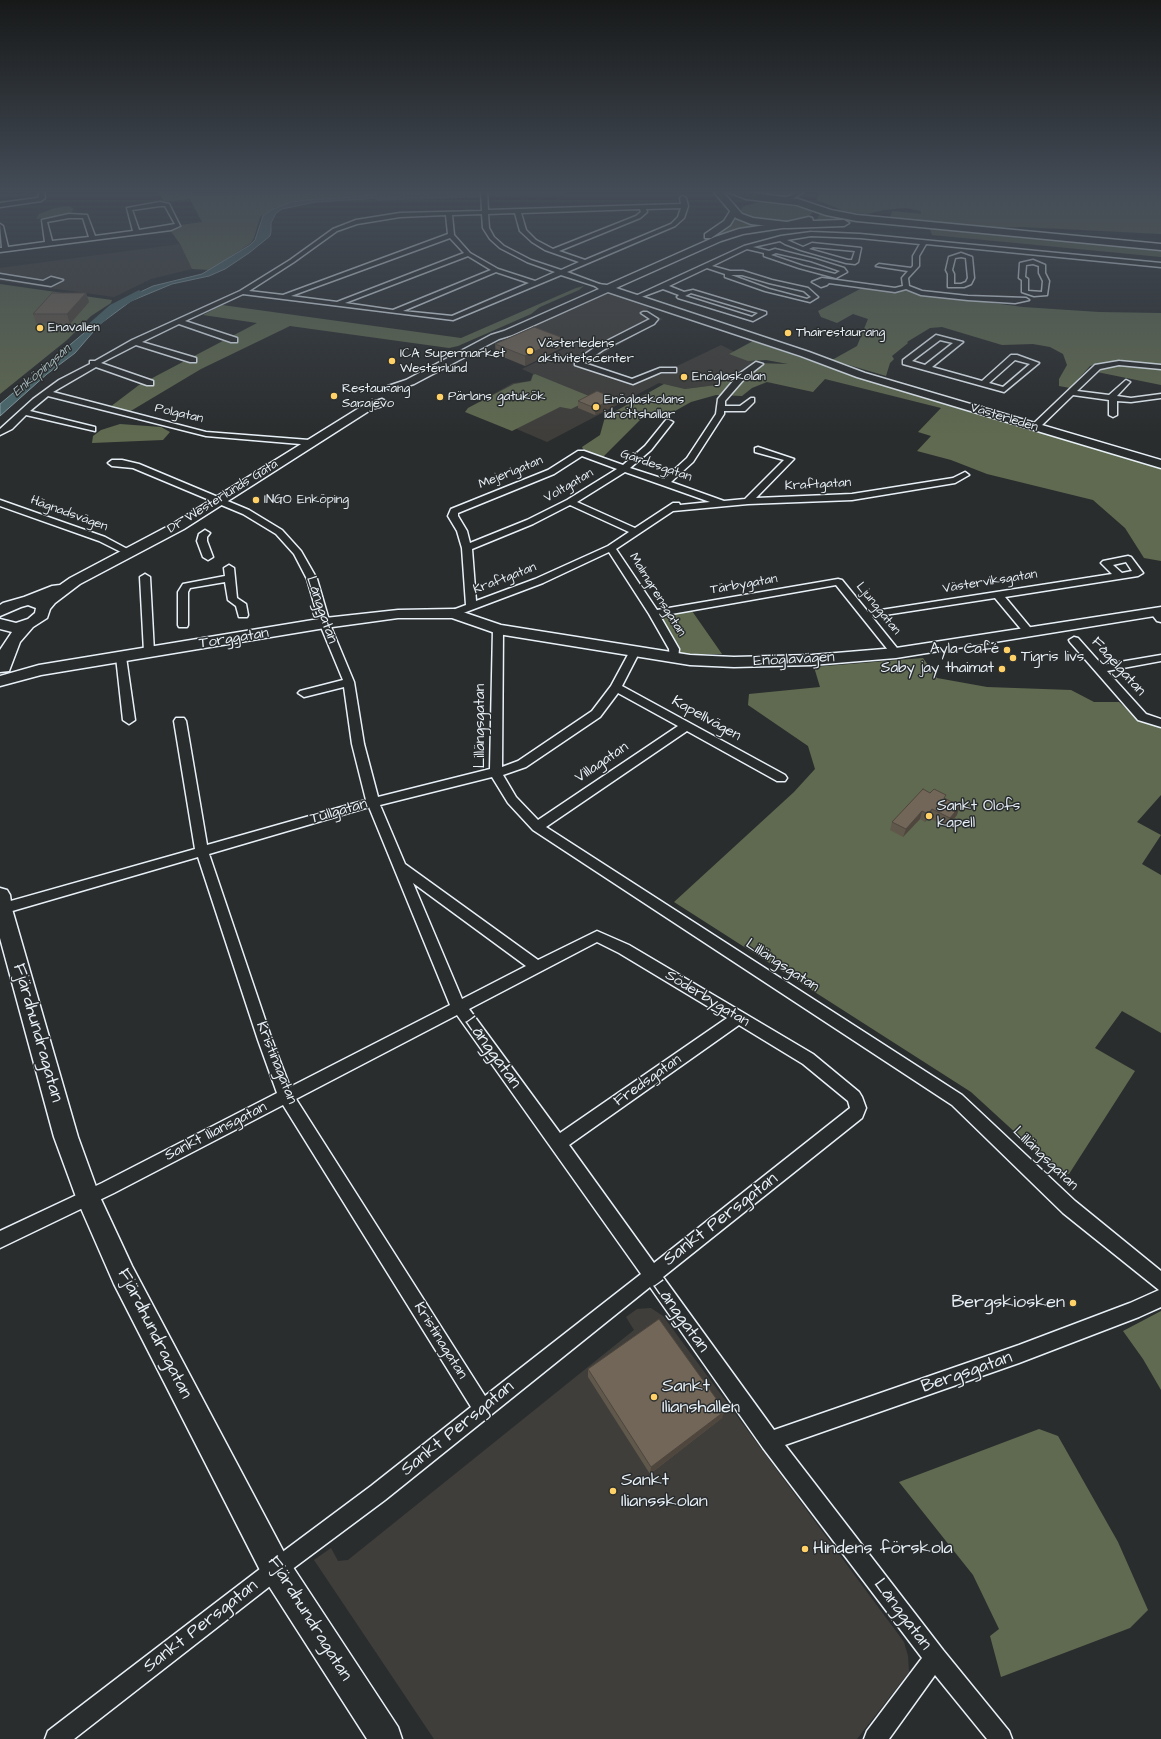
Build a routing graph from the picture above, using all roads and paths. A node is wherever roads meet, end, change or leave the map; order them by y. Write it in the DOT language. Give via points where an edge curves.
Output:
graph roads {
  1 [pos="274,272"];
  2 [pos="351,272"];
  3 [pos="421,272"];
  4 [pos="491,272"];
  5 [pos="502,272"];
  6 [pos="561,272"];
  7 [pos="634,272"];
  8 [pos="639,272"];
  9 [pos="692,272"];
  10 [pos="727,272"];
  11 [pos="821,272"];
  12 [pos="844,272"];
  13 [pos="911,272"];
  14 [pos="950,272"];
  15 [pos="971,272"];
  16 [pos="1022,272"];
  17 [pos="1042,272"];
  18 [pos="730,273"];
  19 [pos="0,276"];
  20 [pos="827,281"];
  21 [pos="46,282"];
  22 [pos="535,283"];
  23 [pos="661,286"];
  24 [pos="603,287"];
  25 [pos="906,288"];
  26 [pos="242,292"];
  27 [pos="684,294"];
  28 [pos="284,297"];
  29 [pos="634,298"];
  30 [pos="1026,300"];
  31 [pos="338,304"];
  32 [pos="395,311"];
  33 [pos="645,313"];
  34 [pos="179,322"];
  35 [pos="234,340"];
  36 [pos="135,342"];
  37 [pos="193,360"];
  38 [pos="93,363"];
  39 [pos="759,364"];
  40 [pos="1161,367"];
  41 [pos="926,368"];
  42 [pos="673,370"];
  43 [pos="1126,382"];
  44 [pos="150,383"];
  45 [pos="984,384"];
  46 [pos="46,393"];
  47 [pos="1072,393"];
  48 [pos="1161,396"];
  49 [pos="1114,398"];
  50 [pos="751,400"];
  51 [pos="721,405"];
  52 [pos="24,412"];
  53 [pos="1113,415"];
  54 [pos="669,422"];
  55 [pos="1036,426"];
  56 [pos="92,429"];
  57 [pos="0,433"];
  58 [pos="309,443"];
  59 [pos="758,450"];
  60 [pos="581,453"];
  61 [pos="1161,460"];
  62 [pos="112,463"];
  63 [pos="1161,464"];
  64 [pos="623,469"];
  65 [pos="965,475"];
  66 [pos="665,483"];
  67 [pos="693,493"];
  68 [pos="217,500"];
  69 [pos="748,501"];
  70 [pos="570,502"];
  71 [pos="0,503"];
  72 [pos="724,504"];
  73 [pos="669,509"];
  74 [pos="636,532"];
  75 [pos="205,533"];
  76 [pos="467,548"];
  77 [pos="611,548"];
  78 [pos="128,552"];
  79 [pos="208,557"];
  80 [pos="229,568"];
  81 [pos="1119,575"];
  82 [pos="145,577"];
  83 [pos="229,578"];
  84 [pos="75,581"];
  85 [pos="838,582"];
  86 [pos="997,594"];
  87 [pos="23,602"];
  88 [pos="471,606"];
  89 [pos="43,608"];
  90 [pos="1,611"];
  91 [pos="429,613"];
  92 [pos="454,613"];
  93 [pos="654,614"];
  94 [pos="1159,614"];
  95 [pos="243,615"];
  96 [pos="865,615"];
  97 [pos="325,623"];
  98 [pos="27,625"];
  99 [pos="183,625"];
  100 [pos="498,630"];
  101 [pos="1029,632"];
  102 [pos="1074,640"];
  103 [pos="0,643"];
  104 [pos="635,651"];
  105 [pos="149,652"];
  106 [pos="896,653"];
  107 [pos="121,657"];
  108 [pos="674,658"];
  109 [pos="1161,658"];
  110 [pos="1101,669"];
  111 [pos="2,674"];
  112 [pos="349,682"];
  113 [pos="616,688"];
  114 [pos="304,693"];
  115 [pos="129,720"];
  116 [pos="180,721"];
  117 [pos="1161,723"];
  118 [pos="686,726"];
  119 [pos="496,773"];
  120 [pos="781,778"];
  121 [pos="373,802"];
  122 [pos="537,827"];
  123 [pos="202,851"];
  124 [pos="402,868"];
  125 [pos="1,904"];
  126 [pos="536,966"];
  127 [pos="458,1006"];
  128 [pos="738,1018"];
  129 [pos="286,1096"];
  130 [pos="856,1113"];
  131 [pos="558,1143"];
  132 [pos="88,1197"];
  133 [pos="0,1240"];
  134 [pos="651,1276"];
  135 [pos="1161,1282"];
  136 [pos="1161,1298"];
  137 [pos="483,1409"];
  138 [pos="770,1442"];
  139 [pos="276,1569"];
  140 [pos="935,1658"];
  141 [pos="56,1739"];
  142 [pos="386,1739"];
  143 [pos="875,1739"];
  144 [pos="1001,1739"];
  1 -- 26 [label="street"];
  2 -- 28 [label="street"];
  3 -- 31 [label="street"];
  4 -- 32 [label="street"];
  5 -- 22 [label="street"];
  6 -- 22 [label="street"];
  6 -- 24 [label="street, Västerleden"];
  7 -- 24 [label="main road"];
  8 -- 24 [label="main road"];
  9 -- 23 [label="street"];
  10 -- 18 [label="street"];
  11 -- 12 [label="street" via="836,276"];
  13 -- 25 [label="street" via="905,278"];
  14 -- 15 [label="street" via="950,286 969,283 972,278"];
  16 -- 17 [label="street" via="1025,292 1045,294 1046,281"];
  18 -- 18 [label="street" via="727,276 767,290 808,301 815,297 809,290 743,273"];
  19 -- 21 [label="street"];
  20 -- 25 [label="street" via="895,290"];
  22 -- 32 [label="street" via="453,318"];
  23 -- 27 [label="street"];
  23 -- 29 [label="street"];
  24 -- 29 [label="main road, Västerleden"];
  24 -- 58 [label="main road, Dr Westerlunds Gata" via="466,351 410,382 397,394 375,399"];
  25 -- 30 [label="street" via="921,293 958,297"];
  26 -- 28 [label="street"];
  26 -- 34 [label="street"];
  27 -- 27 [label="street" via="680,297 753,319 764,313 691,291"];
  28 -- 31 [label="street"];
  29 -- 55 [label="main road, Västerleden" via="659,306 692,324 704,324 802,357 865,373"];
  31 -- 32 [label="street"];
  33 -- 42 [label="street" via="654,319 578,363 633,382 660,370"];
  34 -- 35 [label="street"];
  34 -- 36 [label="street"];
  36 -- 37 [label="street"];
  36 -- 38 [label="street"];
  38 -- 44 [label="street"];
  38 -- 46 [label="street"];
  39 -- 51 [label="street" via="742,376"];
  40 -- 47 [label="street" via="1106,364 1098,368"];
  41 -- 41 [label="street" via="906,362 939,337 959,342"];
  41 -- 45 [label="street"];
  43 -- 49 [label="street"];
  45 -- 45 [label="street" via="1004,390 1035,363 1014,357"];
  46 -- 52 [label="street"];
  46 -- 58 [label="street, Polgatan" via="206,434"];
  47 -- 49 [label="street"];
  47 -- 55 [label="street"];
  48 -- 49 [label="street" via="1131,400"];
  49 -- 53 [label="street"];
  50 -- 51 [label="street" via="742,409"];
  51 -- 66 [label="street" via="720,414 690,460"];
  52 -- 56 [label="street"];
  52 -- 57 [label="street"];
  54 -- 64 [label="street, Voltgatan" via="648,448"];
  55 -- 61 [label="main road, Västerleden"];
  55 -- 63 [label="main road, Västerleden"];
  58 -- 68 [label="main road, Dr Westerlunds Gata"];
  59 -- 69 [label="street" via="790,459"];
  60 -- 64 [label="street, Gärdesgatan"];
  60 -- 76 [label="street, Mejerigatan" via="551,472 456,509 453,516 462,531"];
  62 -- 68 [label="street, Långgatan" via="136,466"];
  64 -- 66 [label="street, Gärdesgatan"];
  64 -- 70 [label="street, Voltgatan"];
  65 -- 69 [label="street, Kraftgatan" via="955,480 852,497"];
  66 -- 67 [label="street, Gärdesgatan"];
  67 -- 72 [label="street, Gärdesgatan"];
  67 -- 73 [label="street, Kraftgatan"];
  68 -- 78 [label="main road, Dr Westerlunds Gata" via="179,526"];
  68 -- 97 [label="street, Långgatan" via="264,522 288,541 306,566"];
  69 -- 72 [label="street, Kraftgatan"];
  70 -- 74 [label="street"];
  70 -- 76 [label="street, Voltgatan" via="518,528"];
  71 -- 78 [label="street, Hägnadsvägen" via="102,539"];
  72 -- 73 [label="street, Kraftgatan"];
  73 -- 74 [label="street, Kraftgatan"];
  74 -- 77 [label="street, Kraftgatan"];
  75 -- 79 [label="street" via="202,541"];
  76 -- 88 [label="street"];
  77 -- 88 [label="street, Kraftgatan" via="539,581"];
  77 -- 93 [label="street, Malmgrensgatan"];
  78 -- 84 [label="main road, Dr Westerlunds Gata"];
  80 -- 83 [label="street"];
  81 -- 86 [label="street, Västerviksgatan"];
  82 -- 105 [label="street"];
  83 -- 95 [label="street" via="233,600 241,604"];
  83 -- 99 [label="street" via="187,586 183,592"];
  84 -- 87 [label="main road, Dr Westerlunds Gata"];
  84 -- 89 [label="main road, Dr Westerlunds Gata"];
  85 -- 93 [label="street, Tärbygatan"];
  85 -- 96 [label="street, Ljunggatan"];
  86 -- 96 [label="street, Västerviksgatan"];
  86 -- 101 [label="street"];
  87 -- 89 [label="main road" via="35,602"];
  87 -- 90 [label="main road, Dr Westerlunds Gata"];
  88 -- 92 [label="street, Kraftgatan"];
  89 -- 98 [label="main road, Dr Westerlunds Gata" via="44,611 38,619"];
  90 -- 98 [label="main road" via="14,627"];
  90 -- 103 [label="main road" via="5,635"];
  91 -- 92 [label="main road, Enöglavägen"];
  91 -- 97 [label="main road, Torggatan"];
  92 -- 100 [label="main road, Enöglavägen"];
  93 -- 108 [label="street, Malmgrensgatan" via="674,649"];
  94 -- 101 [label="main road, Enöglavägen"];
  96 -- 106 [label="street, Ljunggatan"];
  97 -- 105 [label="main road, Torggatan"];
  97 -- 112 [label="street, Långgatan"];
  98 -- 111 [label="main road" via="16,636 8,650"];
  100 -- 104 [label="main road, Enöglavägen"];
  100 -- 119 [label="street, Lillängsgatan"];
  101 -- 106 [label="main road, Enöglavägen"];
  102 -- 110 [label="street, Fågelgatan"];
  104 -- 108 [label="main road, Enöglavägen"];
  104 -- 113 [label="street, Tullgatan"];
  105 -- 107 [label="main road, Torggatan"];
  106 -- 108 [label="main road, Enöglavägen" via="763,662 707,662"];
  107 -- 111 [label="main road, Torggatan"];
  107 -- 115 [label="street"];
  109 -- 110 [label="street"];
  110 -- 117 [label="street, Fågelgatan" via="1142,717"];
  112 -- 114 [label="street"];
  112 -- 121 [label="street, Långgatan" via="358,744"];
  113 -- 118 [label="street, Kapellvägen"];
  113 -- 119 [label="street, Tullgatan" via="607,702 590,719 522,764"];
  116 -- 123 [label="street, Kristinagatan"];
  118 -- 120 [label="street, Kapellvägen"];
  118 -- 122 [label="street, Villagatan"];
  119 -- 121 [label="street, Tullgatan"];
  119 -- 122 [label="street, Lillängsgatan" via="512,800"];
  121 -- 123 [label="street, Tullgatan"];
  121 -- 124 [label="street, Långgatan"];
  122 -- 135 [label="street, Lillängsgatan" via="957,1100 1069,1207"];
  123 -- 125 [label="street, Tullgatan"];
  123 -- 129 [label="street, Kristinagatan"];
  124 -- 126 [label="street"];
  124 -- 127 [label="street, Långgatan"];
  125 -- 132 [label="main road, Fjärdhundragatan" via="66,1137"];
  126 -- 127 [label="street, Sankt Iliansgatan"];
  126 -- 128 [label="street, Söderbygatan" via="597,936 624,949"];
  127 -- 129 [label="street, Sankt Iliansgatan"];
  127 -- 131 [label="street, Långgatan"];
  128 -- 130 [label="street, Söderbygatan" via="808,1060 854,1097 858,1108"];
  128 -- 131 [label="street, Fredsgatan"];
  129 -- 132 [label="street, Sankt Iliansgatan"];
  129 -- 137 [label="street, Kristinagatan"];
  130 -- 134 [label="street, Sankt Persgatan"];
  131 -- 134 [label="street, Långgatan"];
  132 -- 133 [label="street, Sankt Iliansgatan"];
  132 -- 139 [label="main road, Fjärdhundragatan" via="123,1275"];
  134 -- 137 [label="street, Sankt Persgatan"];
  134 -- 138 [label="street, Långgatan"];
  136 -- 138 [label="street, Bergsgatan" via="1019,1354"];
  137 -- 139 [label="street, Sankt Persgatan" via="378,1493"];
  138 -- 140 [label="street, Långgatan"];
  139 -- 141 [label="street, Sankt Persgatan"];
  139 -- 142 [label="main road, Fjärdhundragatan"];
  140 -- 143 [label="street"];
  140 -- 144 [label="street, Långgatan"];
}
